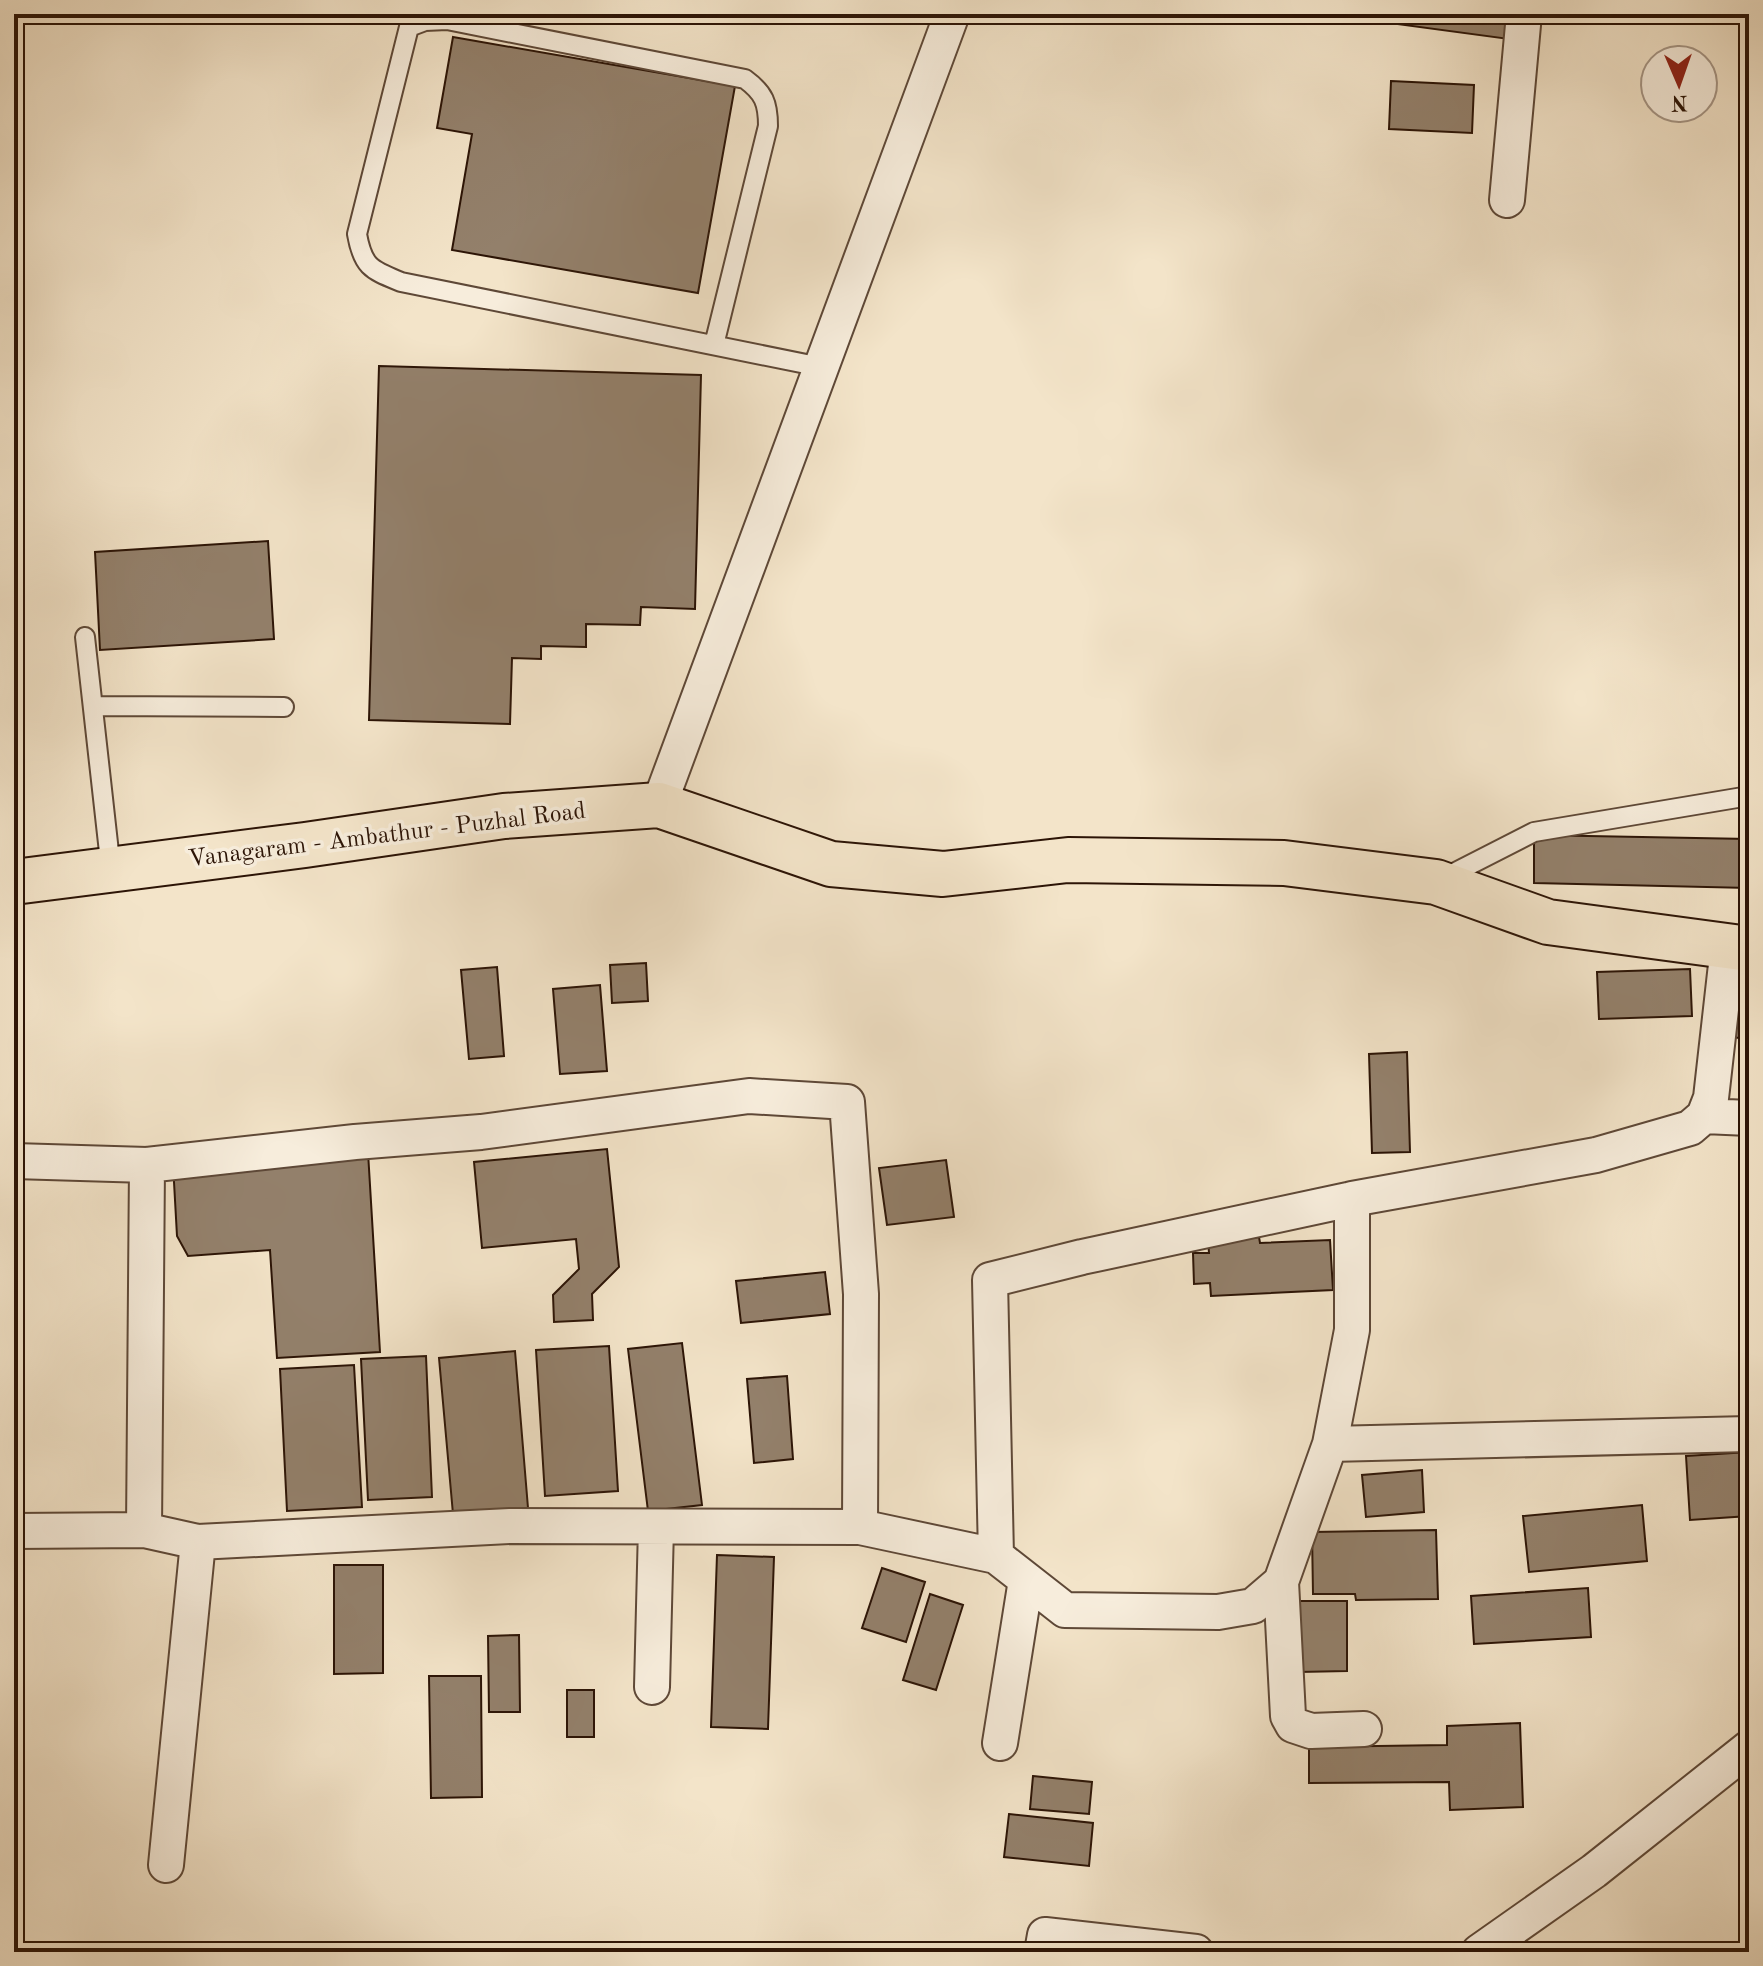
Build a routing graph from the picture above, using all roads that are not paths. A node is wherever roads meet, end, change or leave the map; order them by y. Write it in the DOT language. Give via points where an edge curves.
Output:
graph roads {
  1 [pos="952,14"];
  2 [pos="1524,14"];
  3 [pos="1507,200"];
  4 [pos="714,345"];
  5 [pos="821,367"];
  6 [pos="85,637"];
  7 [pos="93,706"];
  8 [pos="284,707"];
  9 [pos="1749,796"];
  10 [pos="659,805"];
  11 [pos="111,870"];
  12 [pos="14,882"];
  13 [pos="1436,882"];
  14 [pos="1738,948"];
  15 [pos="1704,1116"];
  16 [pos="1749,1118"];
  17 [pos="14,1161"];
  18 [pos="147,1165"];
  19 [pos="1352,1199"];
  20 [pos="1749,1434"];
  21 [pos="1330,1444"];
  22 [pos="656,1527"];
  23 [pos="860,1527"];
  24 [pos="144,1530"];
  25 [pos="14,1531"];
  26 [pos="198,1542"];
  27 [pos="996,1556"];
  28 [pos="1026,1580"];
  29 [pos="1281,1582"];
  30 [pos="652,1687"];
  31 [pos="1364,1729"];
  32 [pos="1000,1743"];
  33 [pos="1749,1748"];
  34 [pos="166,1865"];
  35 [pos="1042,1952"];
  36 [pos="1196,1952"];
  37 [pos="1479,1952"];
  1 -- 5 [label="street"];
  2 -- 3 [label="street"];
  4 -- 4 [label="lane" via="401,282 372,270 361,256 357,234 409,27 447,20 745,79 760,90 768,107 768,126"];
  4 -- 5 [label="lane"];
  5 -- 10 [label="street"];
  6 -- 7 [label="lane"];
  7 -- 8 [label="lane"];
  7 -- 11 [label="lane"];
  9 -- 13 [label="lane" via="1534,832"];
  10 -- 11 [label="main road, Vanagaram - Ambathur - Puzhal Road" via="504,816"];
  10 -- 13 [label="main road, Vanagaram - Ambathur - Puzhal Road" via="831,864 943,874 1068,860 1284,863"];
  11 -- 12 [label="main road, Vanagaram - Ambathur - Puzhal Road"];
  13 -- 14 [label="main road, Vanagaram - Ambathur - Puzhal Road" via="1548,922"];
  14 -- 15 [label="street"];
  15 -- 16 [label="street"];
  15 -- 19 [label="street" via="1690,1128 1596,1155"];
  17 -- 18 [label="street"];
  18 -- 23 [label="street" via="481,1132 749,1096 847,1102 861,1294"];
  18 -- 24 [label="street"];
  19 -- 21 [label="street" via="1352,1330"];
  19 -- 27 [label="street" via="990,1280"];
  20 -- 21 [label="street"];
  21 -- 29 [label="street"];
  22 -- 23 [label="street"];
  22 -- 26 [label="street" via="510,1526"];
  22 -- 30 [label="street"];
  23 -- 27 [label="street"];
  24 -- 25 [label="street"];
  24 -- 26 [label="street"];
  26 -- 34 [label="street"];
  27 -- 28 [label="street"];
  28 -- 29 [label="street" via="1065,1610 1218,1612 1253,1606"];
  28 -- 32 [label="street"];
  29 -- 31 [label="street" via="1288,1716 1293,1725 1311,1731"];
  33 -- 37 [label="street" via="1594,1871"];
  35 -- 36 [label="street" via="1045,1935"];
}
